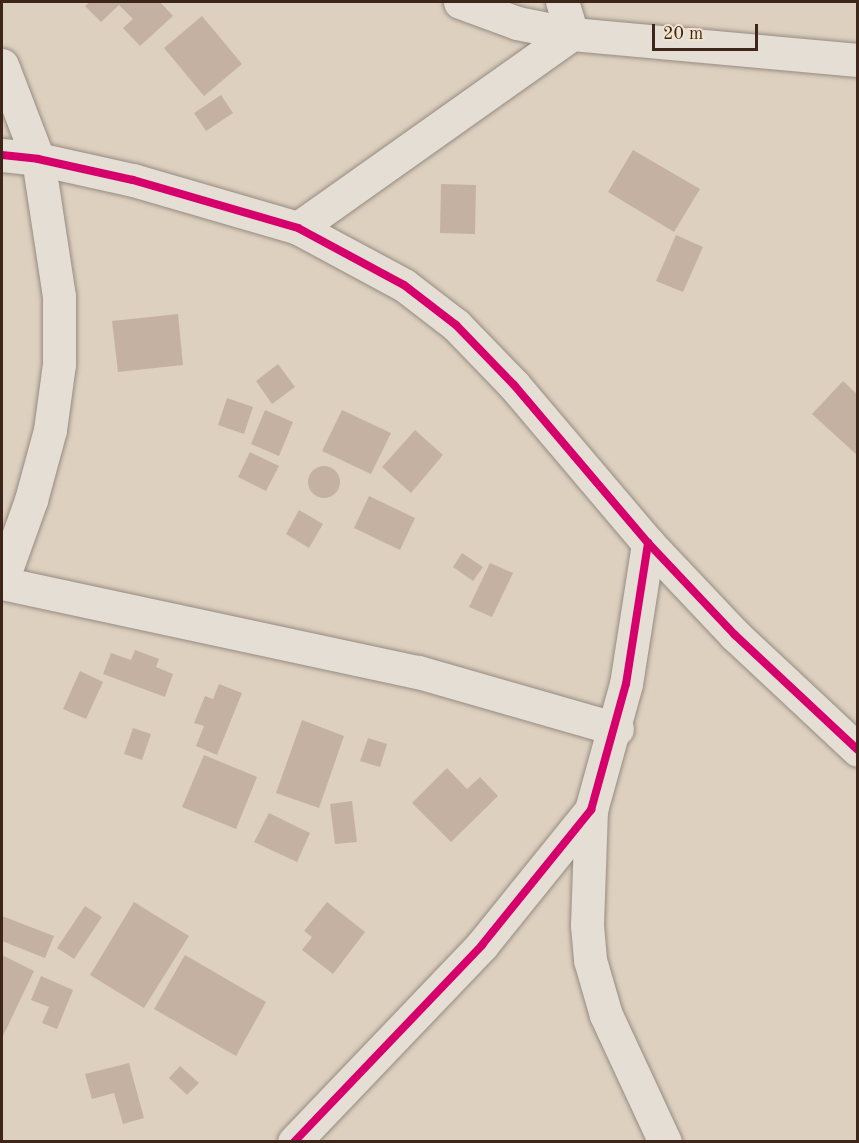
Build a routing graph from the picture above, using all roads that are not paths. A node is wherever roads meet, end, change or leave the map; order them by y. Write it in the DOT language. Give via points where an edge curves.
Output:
graph roads {
  1 [pos="460,2"];
  2 [pos="562,2"];
  3 [pos="572,34"];
  4 [pos="858,60"];
  5 [pos="2,65"];
  6 [pos="2,155"];
  7 [pos="38,159"];
  8 [pos="298,228"];
  9 [pos="648,543"];
  10 [pos="2,582"];
  11 [pos="617,729"];
  12 [pos="858,750"];
  13 [pos="591,810"];
  14 [pos="294,1142"];
  15 [pos="665,1142"];
  1 -- 3 [label="street" via="517,23"];
  2 -- 3 [label="street"];
  3 -- 4 [label="street"];
  3 -- 8 [label="street"];
  5 -- 7 [label="street"];
  6 -- 7 [label="street"];
  7 -- 8 [label="street" via="133,180"];
  7 -- 10 [label="street" via="59,296 59,364 50,430"];
  8 -- 9 [label="street" via="404,285 456,325 514,385"];
  9 -- 11 [label="street"];
  9 -- 12 [label="street" via="735,635"];
  10 -- 11 [label="street" via="418,672"];
  11 -- 13 [label="street"];
  13 -- 14 [label="street" via="482,945"];
  13 -- 15 [label="street" via="590,960 606,1015"];
}
